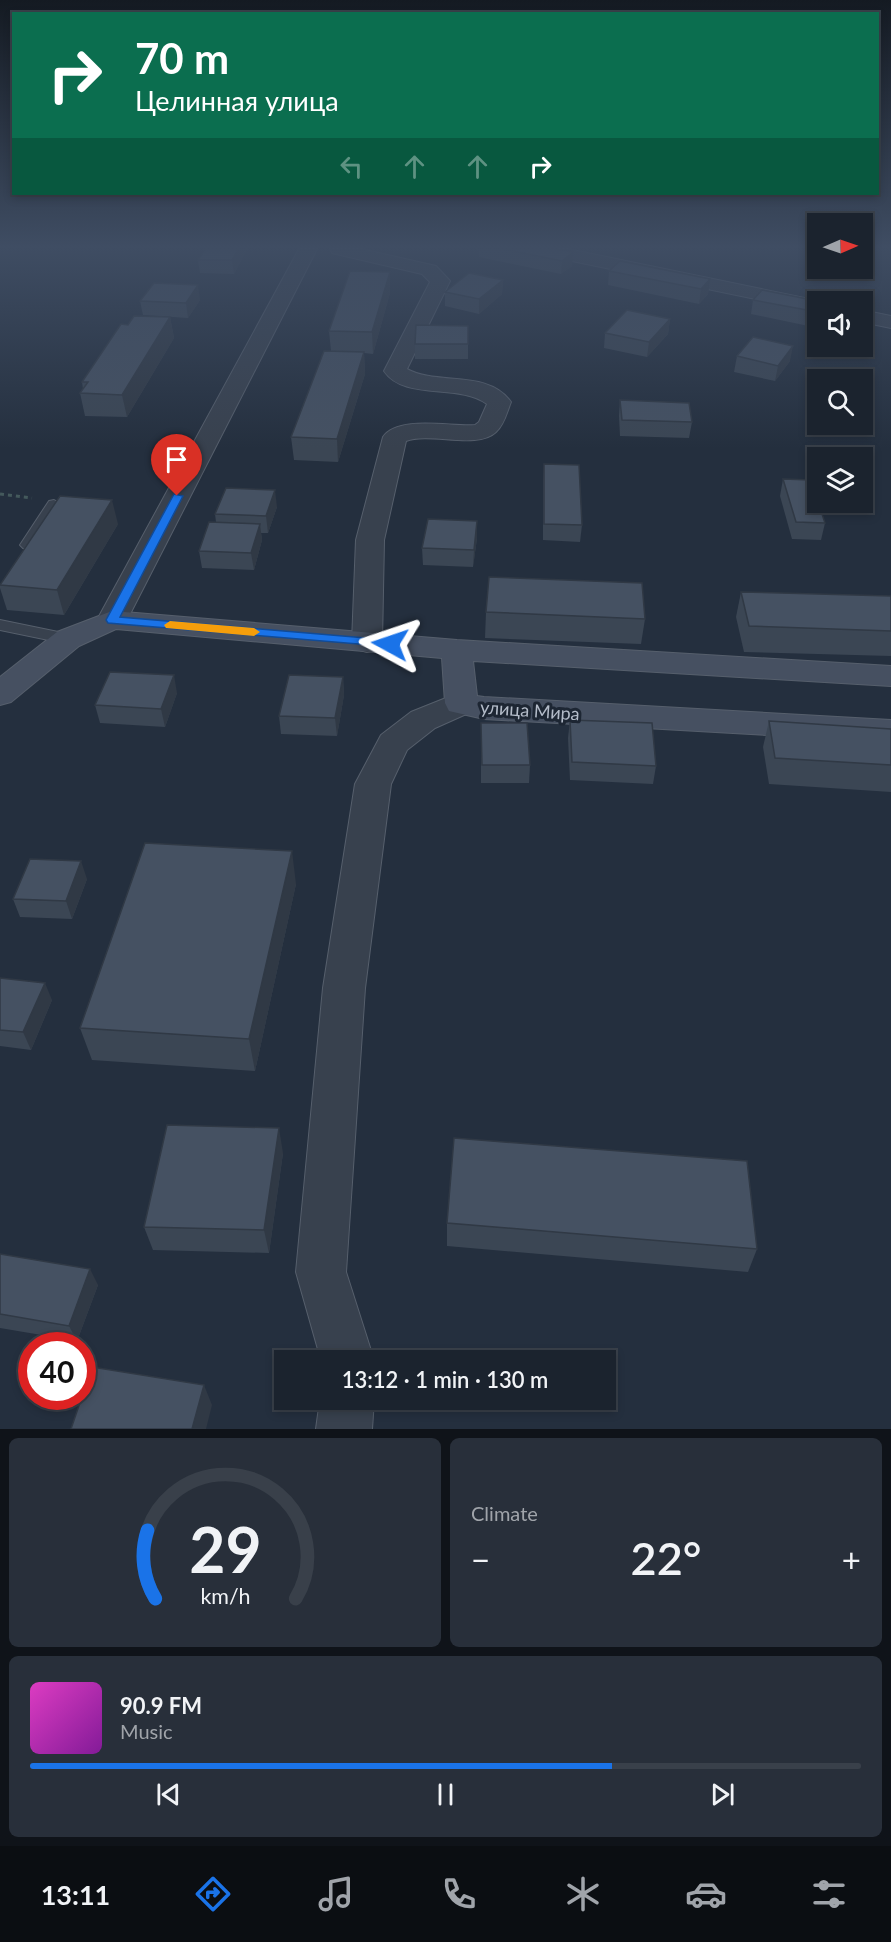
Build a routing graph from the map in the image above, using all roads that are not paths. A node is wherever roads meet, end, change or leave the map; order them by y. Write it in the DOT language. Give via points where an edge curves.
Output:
graph roads {
  1 [pos="273,316"];
  2 [pos="423,316"];
  3 [pos="873,318"];
  4 [pos="891,322"];
  5 [pos="54,504"];
  6 [pos="18,561"];
  7 [pos="112,620"];
  8 [pos="0,625"];
  9 [pos="68,639"];
  10 [pos="367,642"];
  11 [pos="457,650"];
  12 [pos="891,676"];
  13 [pos="0,694"];
  14 [pos="461,703"];
  15 [pos="891,731"];
  16 [pos="343,1350"];
  17 [pos="346,1410"];
  18 [pos="344,1429"];
  1 -- 7 [label="street"];
  2 -- 10 [label="street" via="395,371 415,382 480,388 499,402 489,426 479,433 418,429 395,437 370,540"];
  3 -- 4 [label="street"];
  5 -- 6 [label="lane"];
  7 -- 9 [label="street"];
  7 -- 10 [label="street"];
  8 -- 9 [label="lane"];
  9 -- 13 [label="street"];
  10 -- 11 [label="street"];
  11 -- 12 [label="street"];
  11 -- 14 [label="street, улица Мира"];
  14 -- 15 [label="street, улица Мира" via="484,708"];
  14 -- 16 [label="street" via="423,720 393,743 373,784 344,988 321,1272"];
  17 -- 18 [label="street"];
}
